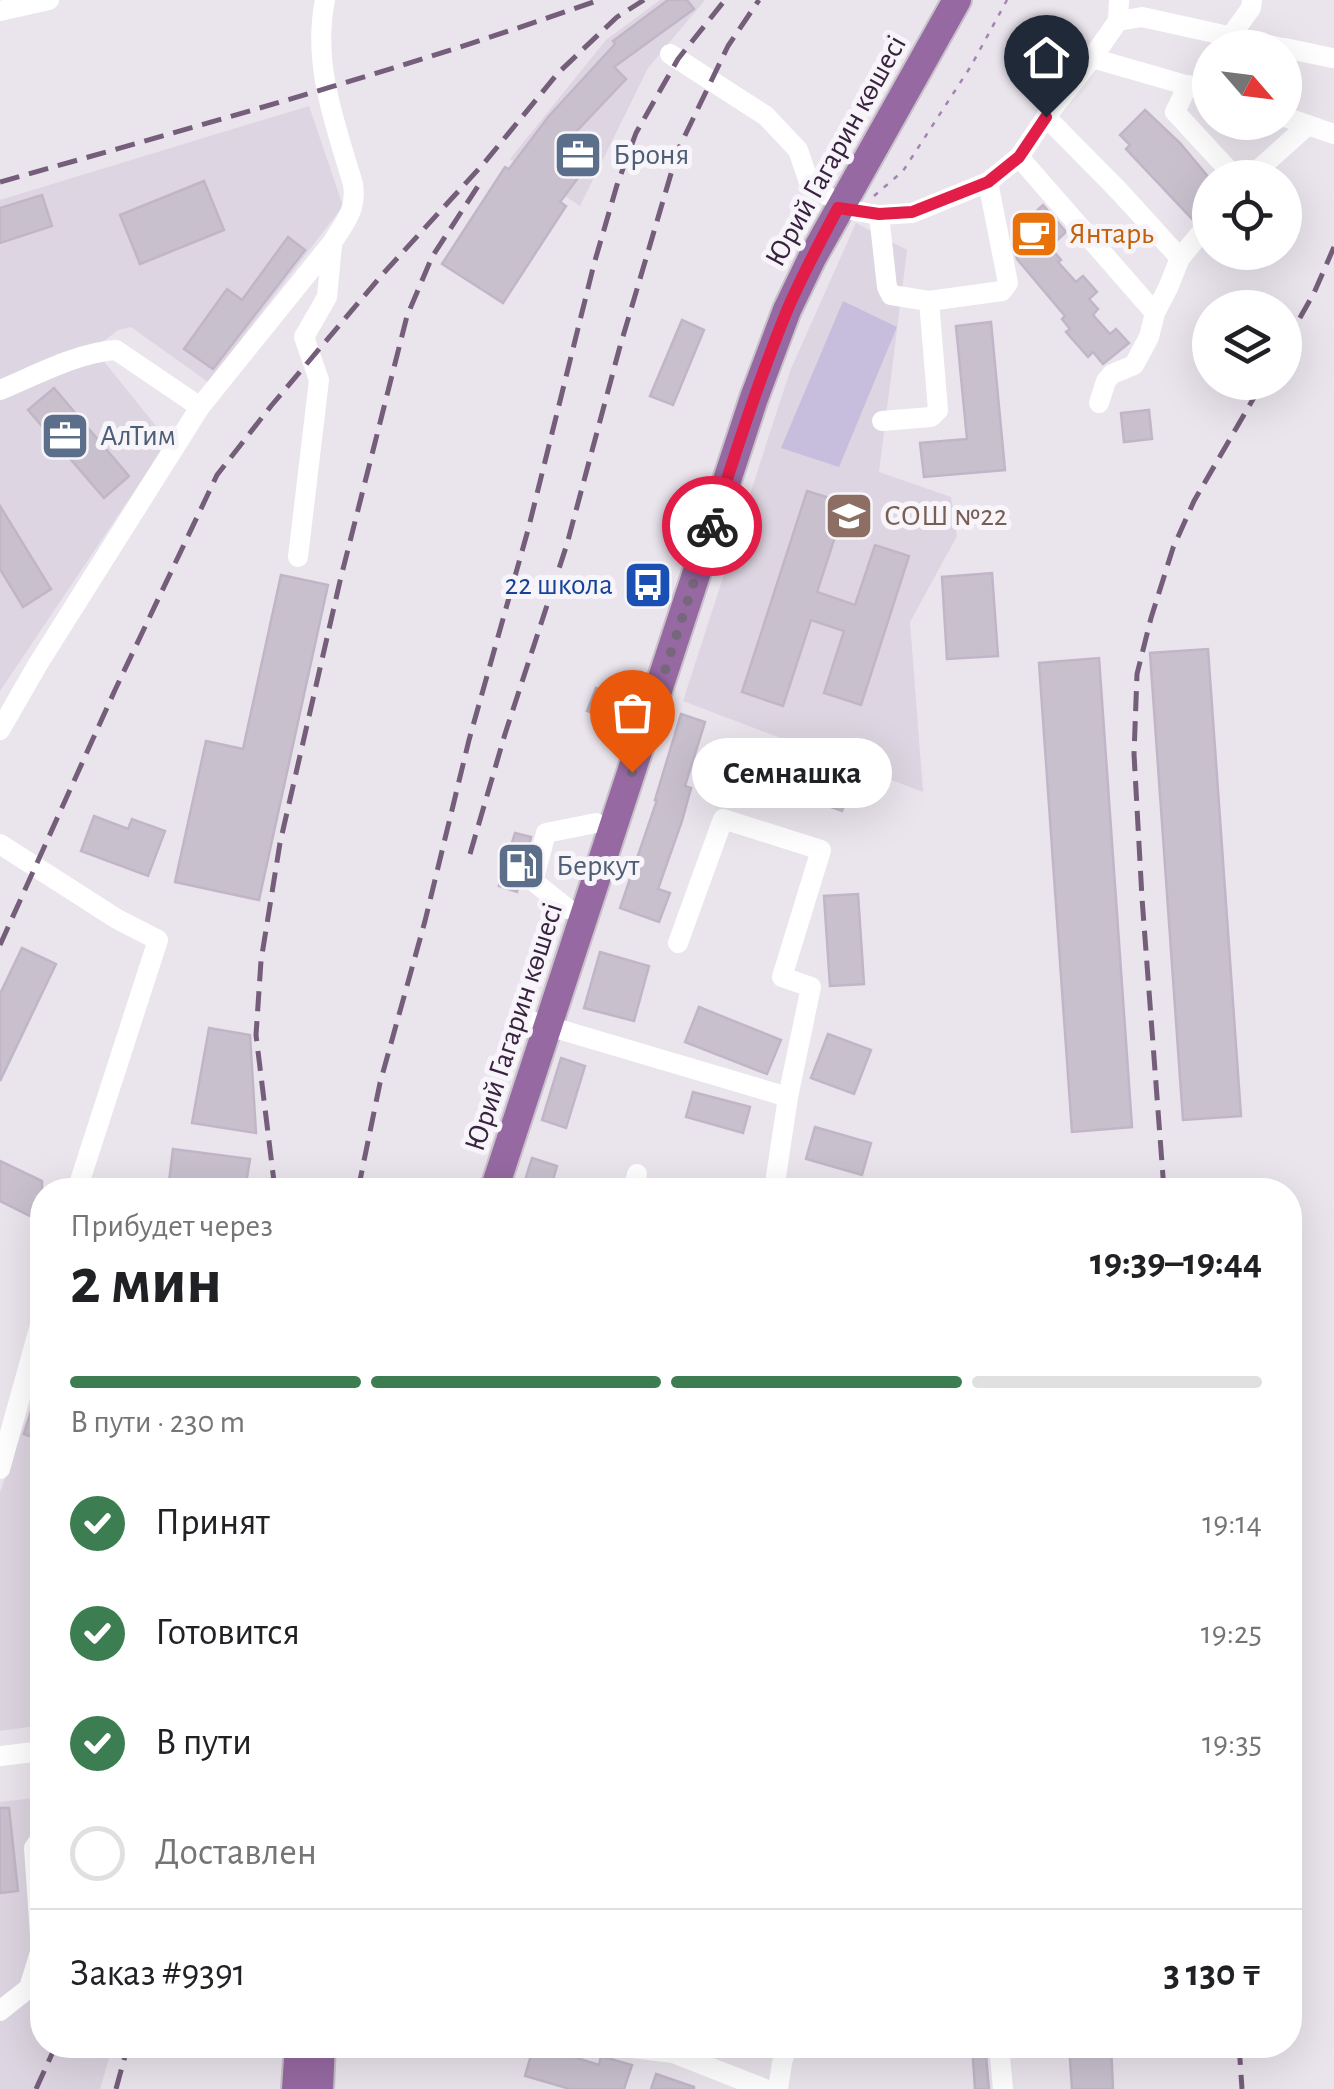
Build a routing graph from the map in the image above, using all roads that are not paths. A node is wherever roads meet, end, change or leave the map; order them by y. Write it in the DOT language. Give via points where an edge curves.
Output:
graph roads {
  1 [pos="49,0"];
  2 [pos="324,0"];
  3 [pos="938,0"];
  4 [pos="958,0"];
  5 [pos="1252,0"];
  6 [pos="1119,10"];
  7 [pos="0,11"];
  8 [pos="1199,30"];
  9 [pos="1235,30"];
  10 [pos="1302,52"];
  11 [pos="670,54"];
  12 [pos="1092,58"];
  13 [pos="1332,58"];
  14 [pos="1188,85"];
  15 [pos="1192,86"];
  16 [pos="1046,117"];
  17 [pos="1302,123"];
  18 [pos="1308,125"];
  19 [pos="1334,134"];
  20 [pos="1019,157"];
  21 [pos="1219,160"];
  22 [pos="1269,160"];
  23 [pos="988,182"];
  24 [pos="840,205"];
  25 [pos="879,214"];
  26 [pos="332,243"];
  27 [pos="1192,244"];
  28 [pos="1180,258"];
  29 [pos="929,301"];
  30 [pos="1155,313"];
  31 [pos="0,390"];
  32 [pos="1099,403"];
  33 [pos="200,408"];
  34 [pos="882,420"];
  35 [pos="298,557"];
  36 [pos="0,730"];
  37 [pos="596,823"];
  38 [pos="0,844"];
  39 [pos="568,909"];
  40 [pos="678,943"];
  41 [pos="540,1024"];
  42 [pos="788,1097"];
  43 [pos="81,1178"];
  44 [pos="481,1178"];
  45 [pos="497,1178"];
  46 [pos="776,1178"];
  47 [pos="30,1361"];
  48 [pos="0,1469"];
  49 [pos="30,1752"];
  50 [pos="0,1756"];
  51 [pos="30,1985"];
  52 [pos="0,2011"];
  53 [pos="297,2058"];
  54 [pos="320,2058"];
  55 [pos="684,2058"];
  56 [pos="784,2058"];
  57 [pos="1001,2058"];
  58 [pos="296,2089"];
  59 [pos="319,2089"];
  60 [pos="765,2089"];
  61 [pos="778,2089"];
  62 [pos="1003,2089"];
  1 -- 7 [label="street"];
  2 -- 26 [label="street" via="322,74 355,200"];
  3 -- 24 [label="main road, Юрий Гагарин көшесі"];
  4 -- 24 [label="main road, Юрий Гагарин көшесі"];
  5 -- 9 [label="street"];
  6 -- 8 [label="street"];
  6 -- 12 [label="street"];
  10 -- 13 [label="street"];
  11 -- 24 [label="street" via="766,116 798,150 809,182"];
  12 -- 14 [label="street"];
  12 -- 16 [label="street"];
  14 -- 15 [label="street"];
  14 -- 21 [label="street" via="1175,112"];
  16 -- 20 [label="street"];
  16 -- 28 [label="street"];
  17 -- 18 [label="street"];
  18 -- 19 [label="street"];
  18 -- 22 [label="street"];
  20 -- 23 [label="street"];
  20 -- 30 [label="street"];
  23 -- 25 [label="street" via="912,212"];
  23 -- 29 [label="street" via="1008,284 1002,291"];
  24 -- 25 [label="street"];
  24 -- 37 [label="main road, Юрий Гагарин көшесі" via="771,303"];
  24 -- 41 [label="main road, Юрий Гагарин көшесі" via="787,310 754,398"];
  25 -- 29 [label="street" via="891,295"];
  26 -- 33 [label="street"];
  26 -- 35 [label="street" via="326,297 304,337 319,380"];
  27 -- 28 [label="street"];
  28 -- 30 [label="street"];
  29 -- 34 [label="street" via="938,410 931,417"];
  30 -- 32 [label="street" via="1134,366 1112,374"];
  31 -- 33 [label="street" via="116,350"];
  33 -- 36 [label="street"];
  37 -- 39 [label="main road, Юрий Гагарин көшесі"];
  37 -- 39 [label="street" via="546,833 533,881"];
  38 -- 43 [label="street" via="158,940"];
  39 -- 41 [label="main road, Юрий Гагарин көшесі"];
  40 -- 42 [label="street" via="723,819 821,850 782,977 811,987"];
  41 -- 42 [label="street"];
  41 -- 44 [label="main road, Юрий Гагарин көшесі"];
  41 -- 45 [label="main road, Юрий Гагарин көшесі"];
  42 -- 46 [label="street"];
  47 -- 48 [label="street"];
  49 -- 50 [label="street"];
  51 -- 52 [label="street"];
  53 -- 58 [label="main road"];
  54 -- 59 [label="main road"];
  55 -- 60 [label="street"];
  56 -- 61 [label="street"];
  57 -- 62 [label="street"];
}
